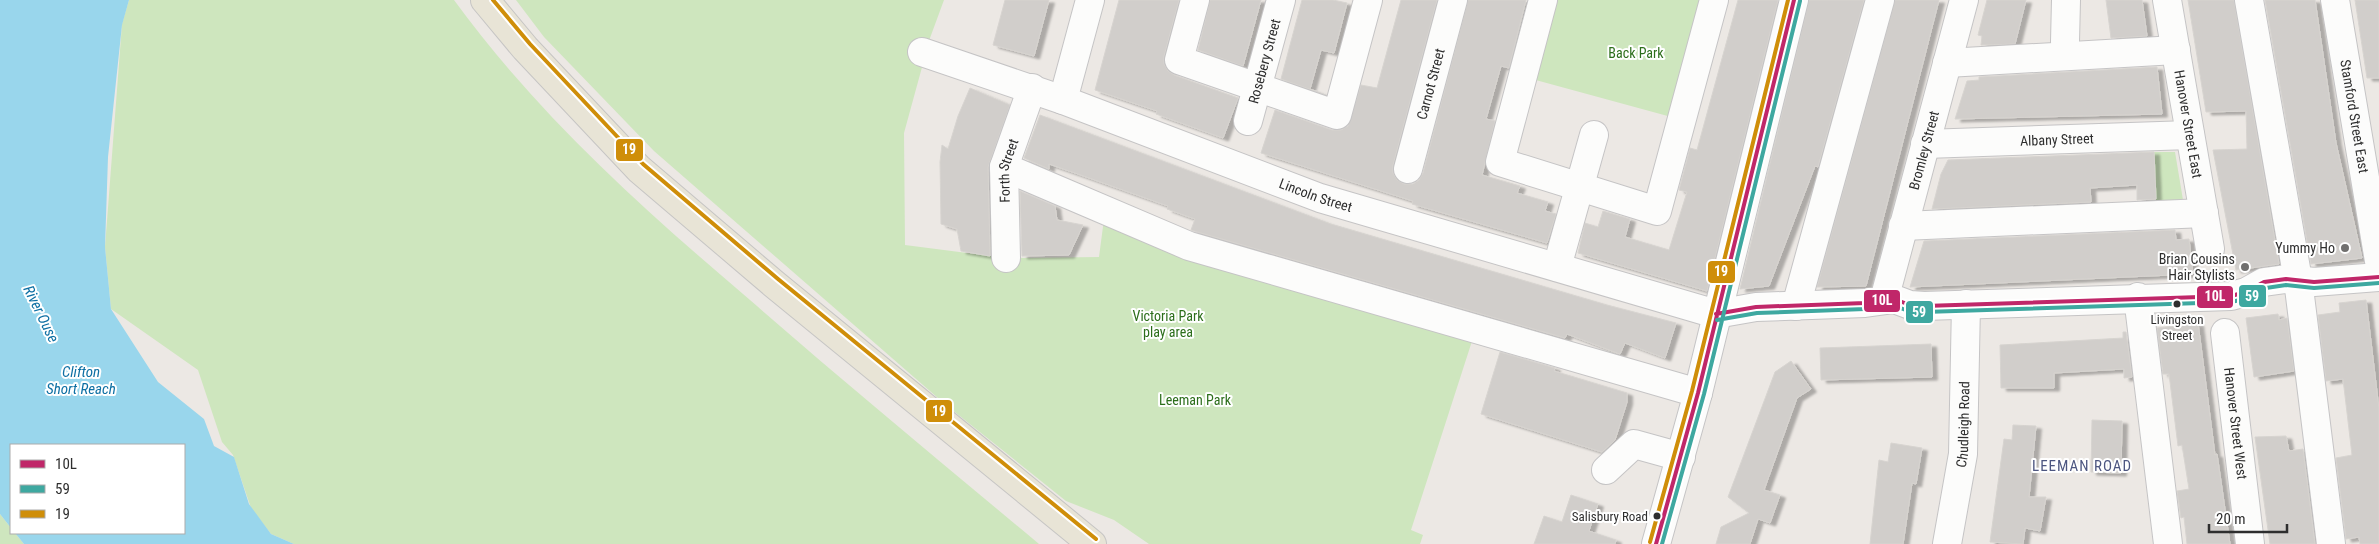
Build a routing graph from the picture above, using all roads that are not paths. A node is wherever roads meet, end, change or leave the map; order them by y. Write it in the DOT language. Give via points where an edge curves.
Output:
graph roads {
  1 [pos="485,0"];
  2 [pos="1090,0"];
  3 [pos="1195,0"];
  4 [pos="1281,0"];
  5 [pos="1368,0"];
  6 [pos="1453,0"];
  7 [pos="1544,0"];
  8 [pos="1714,0"];
  9 [pos="1794,0"];
  10 [pos="1880,0"];
  11 [pos="1964,0"];
  12 [pos="2066,0"];
  13 [pos="2167,0"];
  14 [pos="2250,0"];
  15 [pos="2334,0"];
  16 [pos="2065,42"];
  17 [pos="2176,50"];
  18 [pos="922,52"];
  19 [pos="1947,63"];
  20 [pos="1032,88"];
  21 [pos="1258,88"];
  22 [pos="1063,100"];
  23 [pos="1248,121"];
  24 [pos="1594,135"];
  25 [pos="2190,135"];
  26 [pos="1925,144"];
  27 [pos="1004,167"];
  28 [pos="1408,168"];
  29 [pos="1581,186"];
  30 [pos="2204,213"];
  31 [pos="1903,226"];
  32 [pos="2210,249"];
  33 [pos="1006,258"];
  34 [pos="2379,261"];
  35 [pos="1558,268"];
  36 [pos="2379,276"];
  37 [pos="2298,280"];
  38 [pos="2138,297"];
  39 [pos="1884,300"];
  40 [pos="1966,304"];
  41 [pos="1796,306"];
  42 [pos="1716,314"];
  43 [pos="2225,333"];
  44 [pos="1698,393"];
  45 [pos="1681,457"];
  46 [pos="1606,470"];
  47 [pos="1092,544"];
  48 [pos="1656,544"];
  49 [pos="1948,544"];
  50 [pos="2168,544"];
  51 [pos="2250,544"];
  52 [pos="2331,544"];
  1 -- 47 [label="main road" via="639,169"];
  2 -- 22 [label="street"];
  3 -- 21 [label="street" via="1179,60"];
  4 -- 21 [label="street, Rosebery Street"];
  5 -- 21 [label="street" via="1337,115"];
  6 -- 28 [label="street, Carnot Street"];
  7 -- 29 [label="street" via="1500,162"];
  8 -- 29 [label="street" via="1657,210"];
  9 -- 42 [label="street"];
  10 -- 41 [label="street"];
  11 -- 19 [label="street, Bromley Street"];
  12 -- 16 [label="street"];
  13 -- 17 [label="street, Hanover Street East"];
  14 -- 37 [label="street"];
  15 -- 34 [label="street, Stamford Street East"];
  17 -- 19 [label="street"];
  17 -- 25 [label="street, Hanover Street East"];
  18 -- 20 [label="street, Lincoln Street"];
  19 -- 26 [label="street, Bromley Street"];
  20 -- 22 [label="street, Lincoln Street"];
  20 -- 27 [label="street, Forth Street"];
  21 -- 23 [label="street, Rosebery Street"];
  22 -- 35 [label="street, Lincoln Street" via="1320,198"];
  24 -- 29 [label="street"];
  25 -- 26 [label="street, Albany Street"];
  25 -- 30 [label="street, Hanover Street East"];
  26 -- 31 [label="street, Bromley Street"];
  27 -- 33 [label="street, Forth Street"];
  27 -- 44 [label="street" via="1189,246"];
  29 -- 35 [label="street"];
  30 -- 31 [label="street"];
  30 -- 32 [label="street, Hanover Street East"];
  31 -- 39 [label="street, Bromley Street"];
  35 -- 42 [label="street, Lincoln Street"];
  36 -- 37 [label="street" via="2314,282"];
  37 -- 38 [label="street" via="2264,282 2231,296"];
  37 -- 52 [label="street"];
  38 -- 40 [label="street"];
  38 -- 50 [label="street"];
  39 -- 40 [label="street" via="1894,299 1910,305"];
  39 -- 41 [label="street"];
  40 -- 49 [label="street, Chudleigh Road" via="1963,454"];
  41 -- 42 [label="street" via="1756,307"];
  42 -- 44 [label="street"];
  43 -- 51 [label="street, Hanover Street West"];
  44 -- 45 [label="street"];
  45 -- 46 [label="street" via="1634,444"];
  45 -- 48 [label="street"];
}
